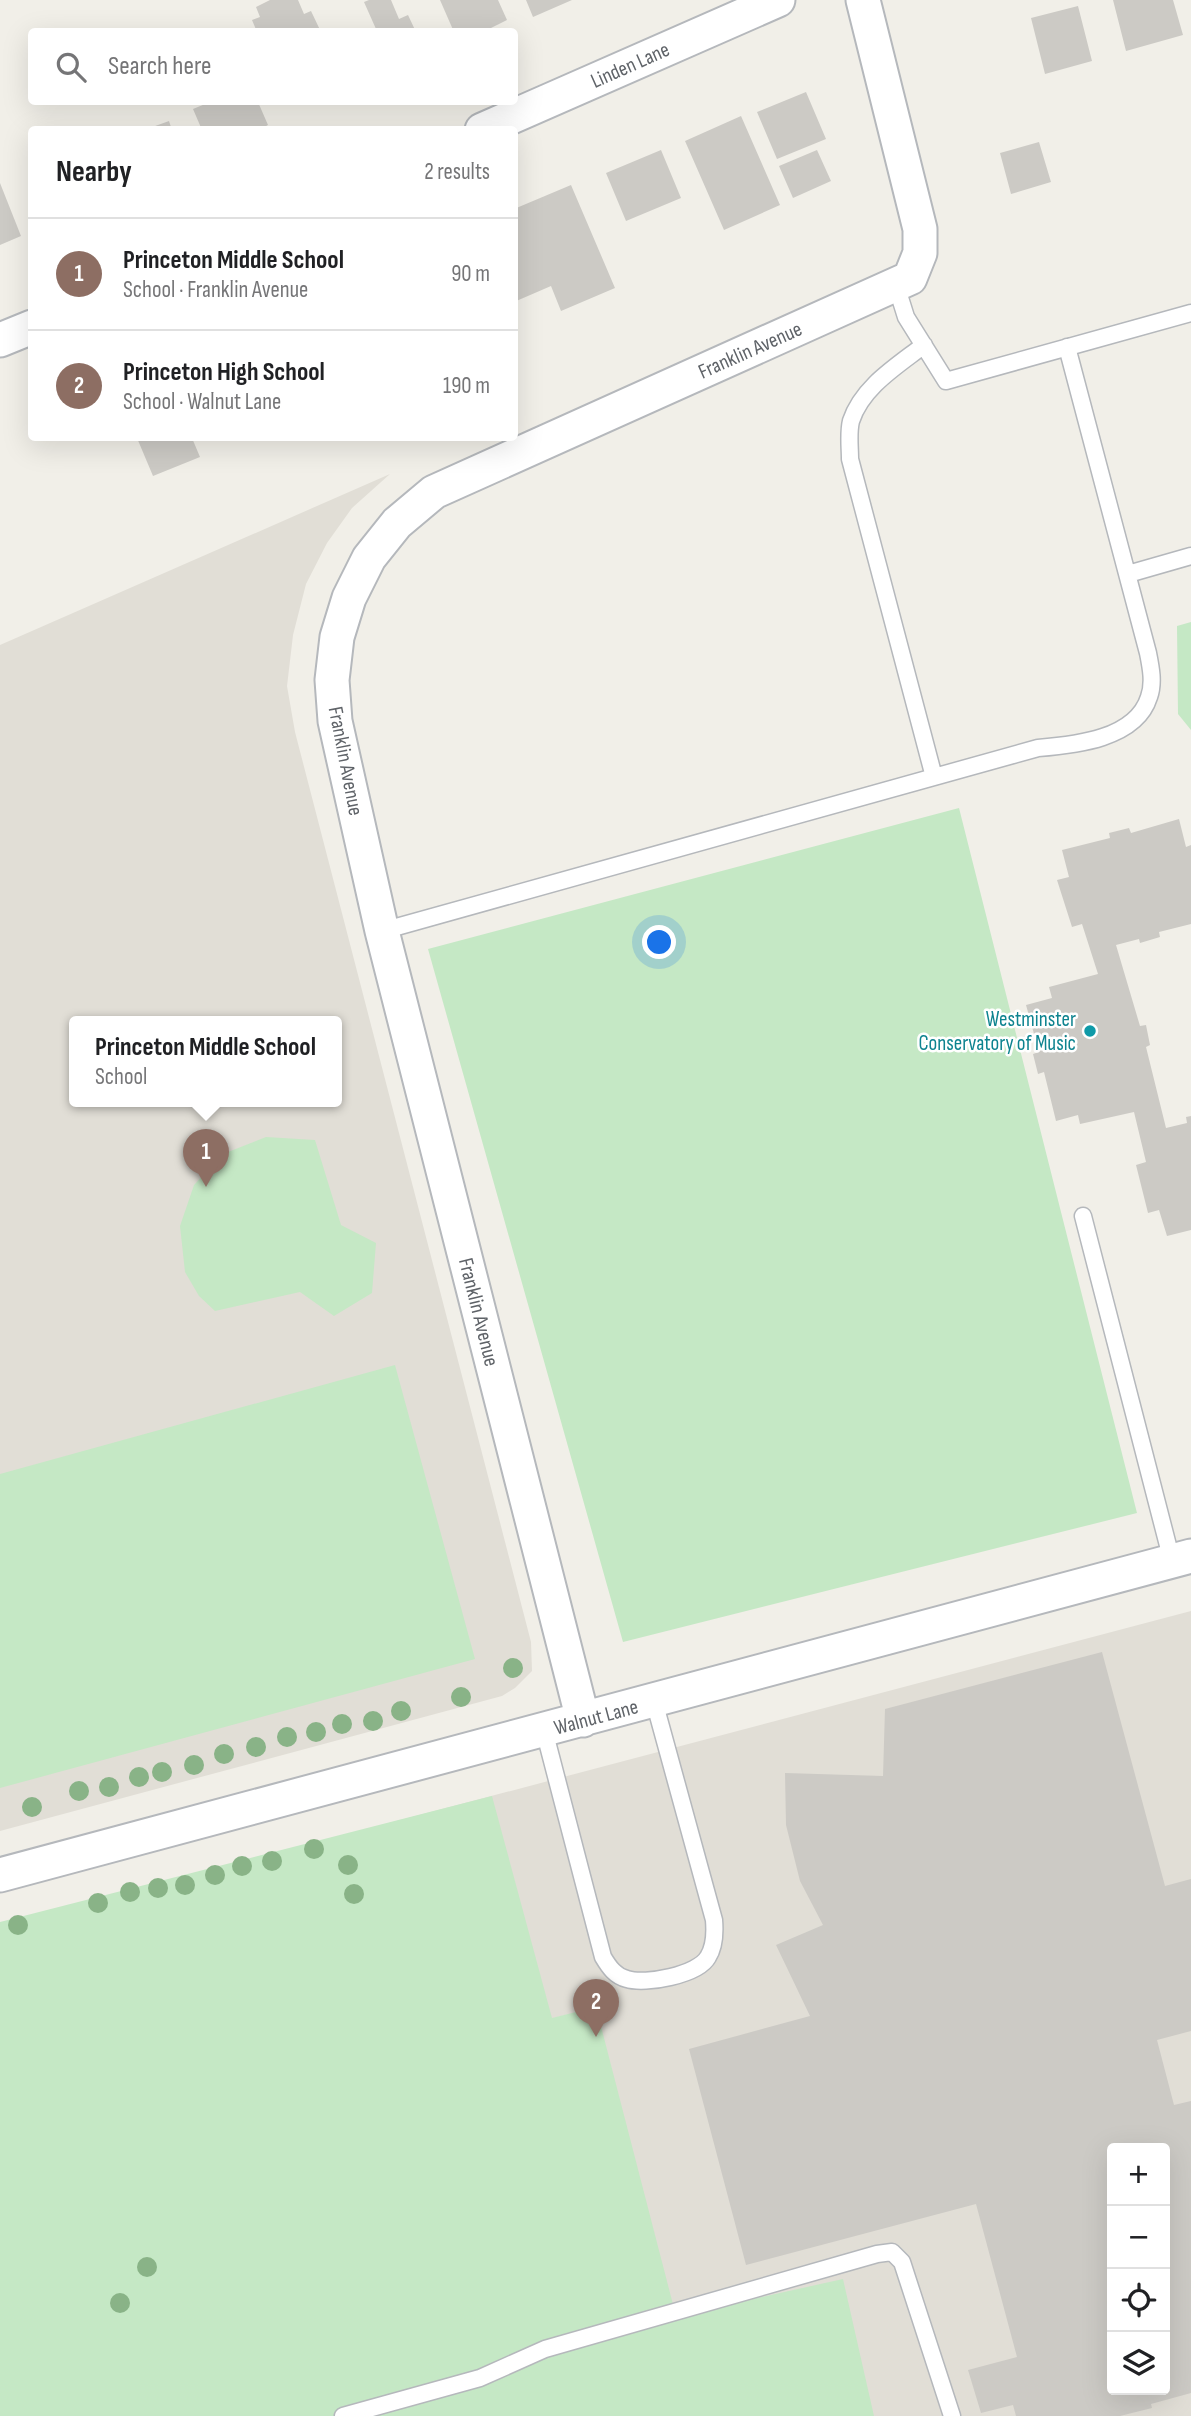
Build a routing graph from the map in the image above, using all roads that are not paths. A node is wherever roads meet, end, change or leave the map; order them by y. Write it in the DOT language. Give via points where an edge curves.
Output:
graph roads {
  1 [pos="778,0"];
  2 [pos="863,0"];
  3 [pos="491,126"];
  4 [pos="896,285"];
  5 [pos="1191,313"];
  6 [pos="28,329"];
  7 [pos="0,340"];
  8 [pos="924,345"];
  9 [pos="1067,347"];
  10 [pos="1191,556"];
  11 [pos="1128,573"];
  12 [pos="934,777"];
  13 [pos="382,931"];
  14 [pos="1083,1216"];
  15 [pos="1182,1559"];
  16 [pos="654,1701"];
  17 [pos="583,1720"];
  18 [pos="544,1730"];
  19 [pos="0,1875"];
  20 [pos="343,2416"];
  21 [pos="952,2416"];
  1 -- 3 [label="street, Linden Lane"];
  2 -- 4 [label="street, Franklin Avenue" via="920,229 914,272"];
  4 -- 8 [label="lane" via="906,317"];
  4 -- 13 [label="street, Franklin Avenue" via="434,492 397,523 369,558 349,598 337,637 332,680 335,721"];
  5 -- 9 [label="lane"];
  6 -- 7 [label="street"];
  8 -- 9 [label="lane" via="946,381"];
  8 -- 12 [label="lane" via="877,382 858,404 849,435 850,459"];
  9 -- 11 [label="lane"];
  10 -- 11 [label="lane"];
  11 -- 12 [label="lane" via="1152,677 1143,711 1118,731 1100,737 1038,748"];
  12 -- 13 [label="lane"];
  13 -- 17 [label="street, Franklin Avenue"];
  14 -- 15 [label="lane"];
  15 -- 16 [label="street, Walnut Lane"];
  16 -- 17 [label="street, Walnut Lane"];
  16 -- 18 [label="lane" via="715,1934 709,1956 696,1969 649,1982 617,1975 603,1957"];
  17 -- 18 [label="street, Walnut Lane"];
  18 -- 19 [label="street, Walnut Lane"];
  20 -- 21 [label="lane" via="480,2378 545,2349 892,2252 902,2262"];
}
